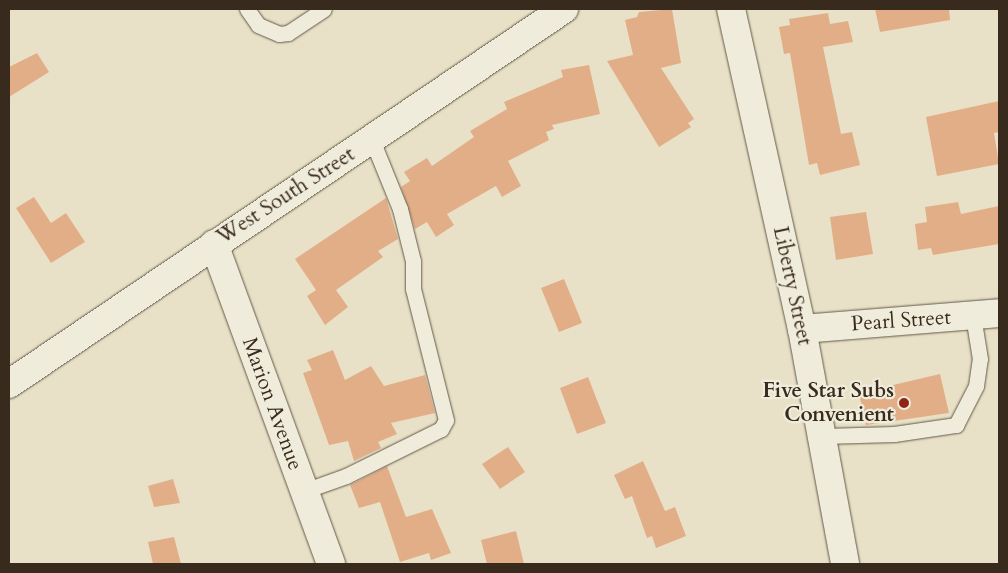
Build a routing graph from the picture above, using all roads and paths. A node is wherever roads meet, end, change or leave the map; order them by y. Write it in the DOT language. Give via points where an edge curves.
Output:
graph roads {
  1 [pos="246,9"];
  2 [pos="324,9"];
  3 [pos="564,9"];
  4 [pos="731,9"];
  5 [pos="372,140"];
  6 [pos="214,244"];
  7 [pos="986,314"];
  8 [pos="802,329"];
  9 [pos="9,384"];
  10 [pos="823,436"];
  11 [pos="304,491"];
  12 [pos="331,564"];
  13 [pos="845,564"];
  1 -- 2 [label="lane" via="258,25 279,34 288,33"];
  3 -- 5 [label="street, West South Street"];
  4 -- 8 [label="street, Liberty Street"];
  5 -- 6 [label="street, West South Street"];
  5 -- 11 [label="lane" via="400,209 413,261 413,289 446,420 441,429 346,476"];
  6 -- 9 [label="street, West South Street"];
  6 -- 11 [label="street, Marion Avenue"];
  7 -- 8 [label="street, Pearl Street"];
  7 -- 10 [label="lane" via="976,386 956,425 894,434"];
  8 -- 10 [label="street, Liberty Street"];
  10 -- 13 [label="street, Liberty Street"];
  11 -- 12 [label="street, Marion Avenue"];
}
